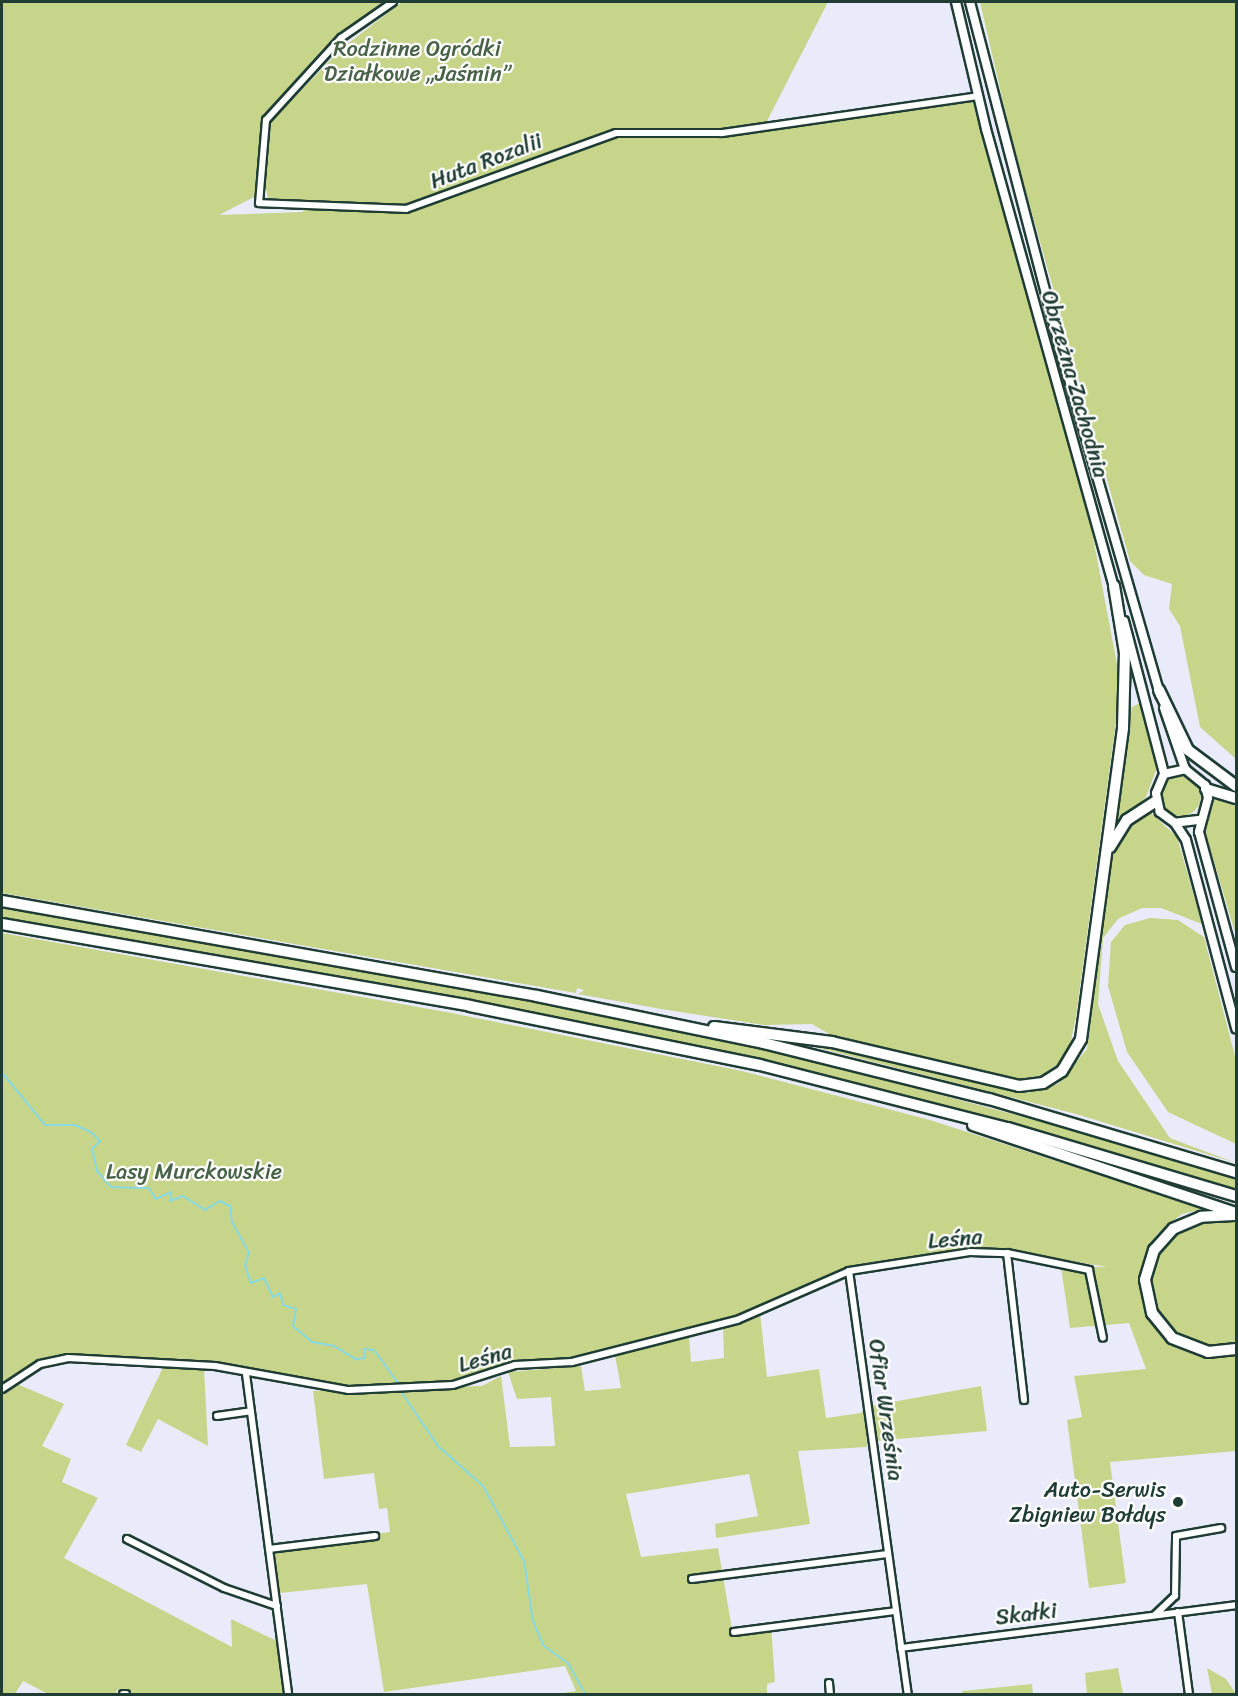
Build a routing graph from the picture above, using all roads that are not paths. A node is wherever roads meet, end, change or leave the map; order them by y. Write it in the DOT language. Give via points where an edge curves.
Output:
graph roads {
  1 [pos="393,2"];
  2 [pos="956,2"];
  3 [pos="970,2"];
  4 [pos="978,96"];
  5 [pos="1114,586"];
  6 [pos="1159,690"];
  7 [pos="1185,769"];
  8 [pos="1164,774"];
  9 [pos="1236,786"];
  10 [pos="1206,789"];
  11 [pos="1236,798"];
  12 [pos="1155,802"];
  13 [pos="1198,820"];
  14 [pos="1174,823"];
  15 [pos="1102,873"];
  16 [pos="2,901"];
  17 [pos="2,924"];
  18 [pos="1236,967"];
  19 [pos="675,1024"];
  20 [pos="1236,1028"];
  21 [pos="879,1094"];
  22 [pos="1236,1172"];
  23 [pos="1236,1196"];
  24 [pos="1236,1214"];
  25 [pos="1007,1253"];
  26 [pos="849,1271"];
  27 [pos="1103,1338"];
  28 [pos="1236,1349"];
  29 [pos="246,1374"];
  30 [pos="2,1389"];
  31 [pos="1024,1400"];
  32 [pos="251,1411"];
  33 [pos="217,1416"];
  34 [pos="1221,1528"];
  35 [pos="375,1536"];
  36 [pos="128,1539"];
  37 [pos="269,1550"];
  38 [pos="887,1554"];
  39 [pos="692,1579"];
  40 [pos="1236,1605"];
  41 [pos="277,1606"];
  42 [pos="895,1611"];
  43 [pos="1178,1612"];
  44 [pos="1155,1615"];
  45 [pos="735,1632"];
  46 [pos="901,1648"];
  47 [pos="829,1683"];
  48 [pos="288,1695"];
  49 [pos="830,1695"];
  50 [pos="908,1695"];
  51 [pos="1189,1695"];
  1 -- 4 [label="street, Huta Rozalii" via="341,38 266,120 259,202 406,209 616,133 722,133"];
  2 -- 4 [label="street, Obrzeżna Zachodnia"];
  3 -- 6 [label="street, Obrzeżna Zachodnia" via="1060,348"];
  4 -- 5 [label="street, Obrzeżna Zachodnia"];
  5 -- 8 [label="street, Obrzeżna Zachodnia"];
  5 -- 15 [label="highway" via="1125,653 1125,701"];
  6 -- 7 [label="street, Obrzeżna Zachodnia"];
  6 -- 9 [label="highway" via="1188,750"];
  7 -- 8 [label="street"];
  7 -- 10 [label="street"];
  8 -- 12 [label="street"];
  10 -- 11 [label="highway"];
  10 -- 13 [label="street"];
  12 -- 14 [label="street"];
  12 -- 15 [label="highway" via="1118,829"];
  13 -- 14 [label="street"];
  13 -- 18 [label="street"];
  14 -- 20 [label="street" via="1186,840"];
  15 -- 19 [label="highway" via="1081,1039 1070,1063 1043,1083 1019,1086 761,1030"];
  16 -- 19 [label="highway"];
  17 -- 21 [label="highway" via="595,1030"];
  19 -- 22 [label="highway" via="978,1096"];
  21 -- 23 [label="highway"];
  21 -- 24 [label="highway"];
  24 -- 28 [label="highway" via="1201,1217 1173,1229 1154,1250 1145,1280 1152,1313 1172,1338 1208,1352"];
  25 -- 26 [label="street, Leśna" via="970,1252"];
  25 -- 27 [label="street, Leśna" via="1089,1270"];
  25 -- 31 [label="street, Leśna"];
  26 -- 29 [label="street, Leśna" via="737,1320 572,1362 515,1365 453,1385 349,1390"];
  26 -- 38 [label="street, Ofiar Września"];
  29 -- 30 [label="street, Leśna" via="215,1366 68,1358 40,1364"];
  29 -- 32 [label="street"];
  32 -- 33 [label="street"];
  32 -- 37 [label="street"];
  34 -- 44 [label="street" via="1176,1536 1175,1596"];
  35 -- 37 [label="street"];
  36 -- 41 [label="street" via="224,1588"];
  37 -- 41 [label="street"];
  38 -- 39 [label="street"];
  38 -- 42 [label="street, Ofiar Września"];
  40 -- 43 [label="street, Skałki"];
  41 -- 48 [label="street"];
  42 -- 45 [label="street"];
  42 -- 46 [label="street, Ofiar Września"];
  43 -- 44 [label="street, Skałki"];
  43 -- 51 [label="street"];
  44 -- 46 [label="street, Skałki"];
  46 -- 50 [label="street, Ofiar Września"];
  47 -- 49 [label="street"];
}
